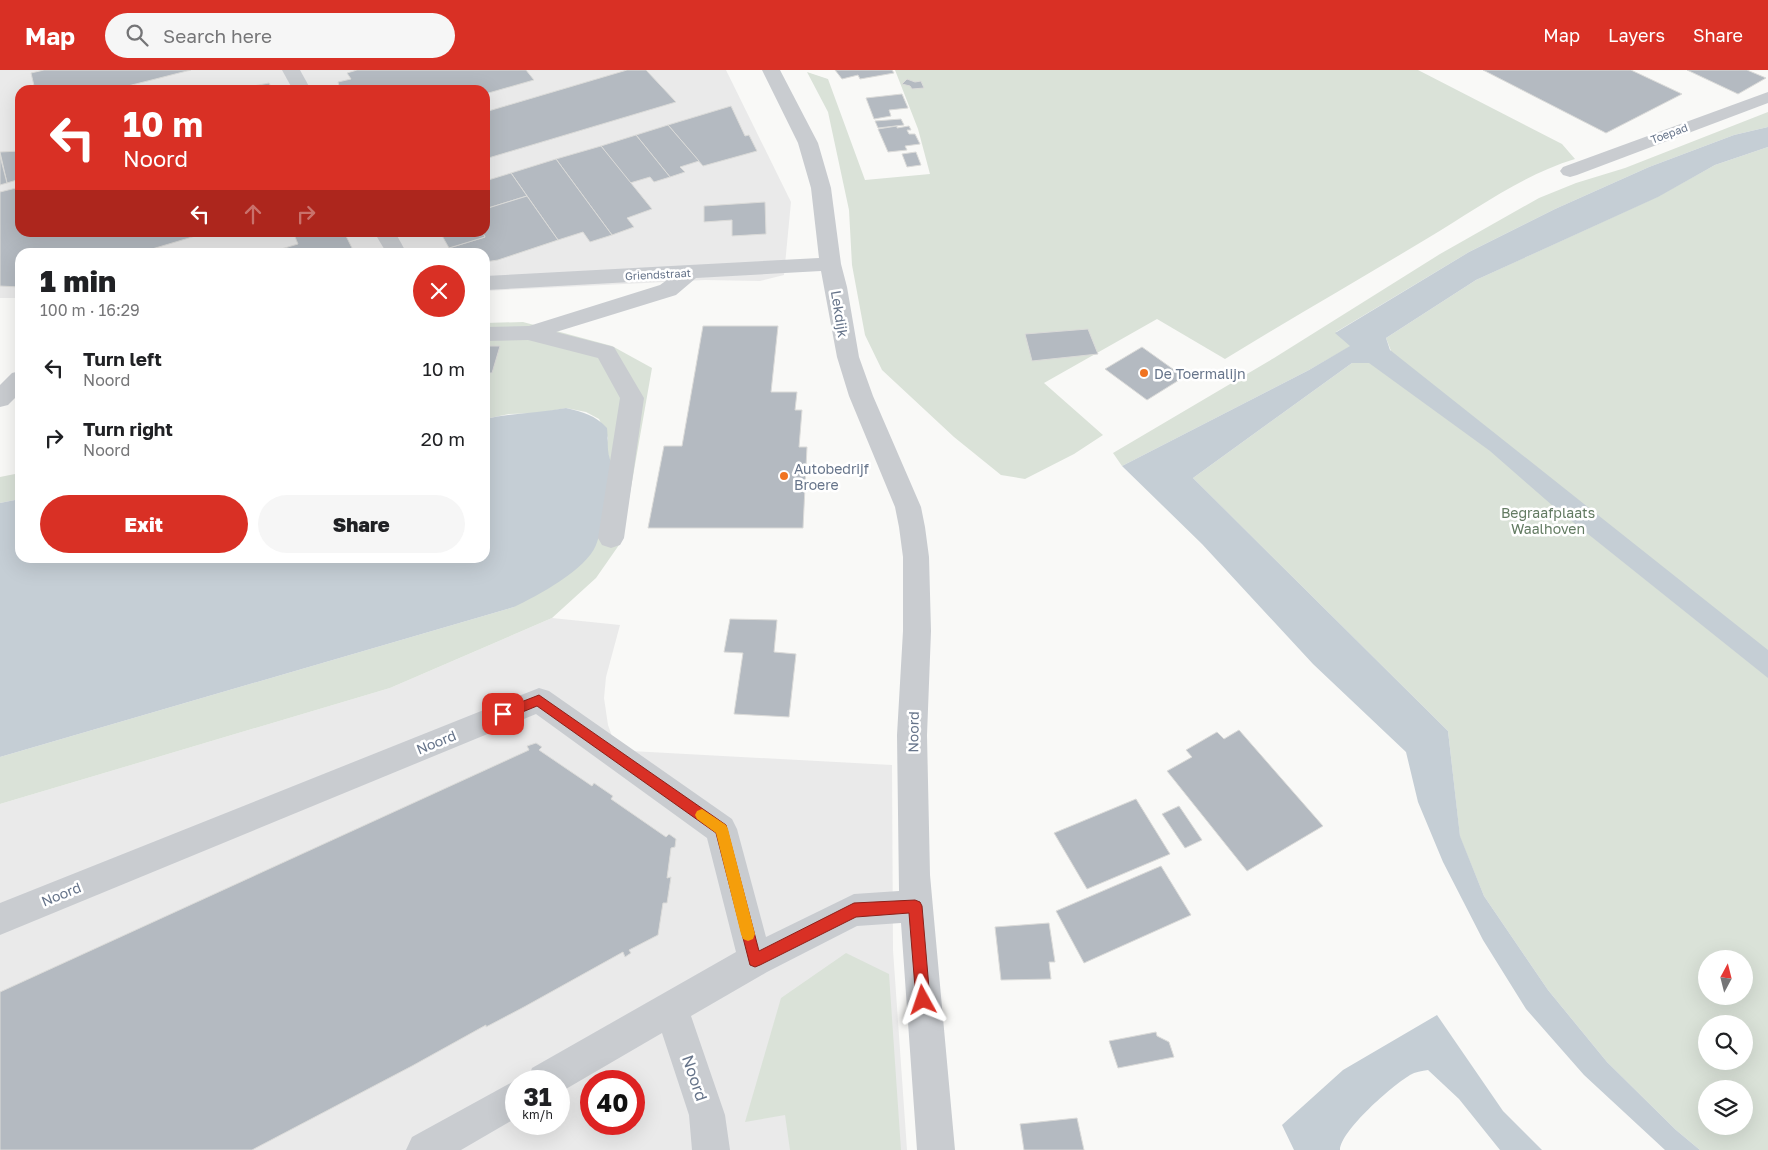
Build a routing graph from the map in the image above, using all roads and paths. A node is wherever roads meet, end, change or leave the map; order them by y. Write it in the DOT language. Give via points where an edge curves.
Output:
graph roads {
  1 [pos="291,70"];
  2 [pos="771,70"];
  3 [pos="299,85"];
  4 [pos="1768,97"];
  5 [pos="1570,171"];
  6 [pos="387,237"];
  7 [pos="394,248"];
  8 [pos="830,264"];
  9 [pos="690,272"];
  10 [pos="490,282"];
  11 [pos="528,333"];
  12 [pos="490,334"];
  13 [pos="15,383"];
  14 [pos="0,399"];
  15 [pos="611,538"];
  16 [pos="916,557"];
  17 [pos="915,906"];
  18 [pos="0,919"];
  19 [pos="755,960"];
  20 [pos="671,1008"];
  21 [pos="564,1070"];
  22 [pos="505,1104"];
  23 [pos="425,1150"];
  24 [pos="710,1150"];
  25 [pos="936,1150"];
  1 -- 3 [label="street"];
  2 -- 8 [label="street, Lekdijk" via="808,143 821,188"];
  4 -- 5 [label="street, Toepad"];
  6 -- 7 [label="street"];
  8 -- 9 [label="street, Griendstraat"];
  8 -- 16 [label="street, Lekdijk" via="848,357 908,507"];
  9 -- 10 [label="street, Griendstraat"];
  9 -- 11 [label="street" via="668,290"];
  11 -- 12 [label="street"];
  11 -- 15 [label="street" via="606,352 632,398"];
  13 -- 14 [label="street"];
  16 -- 17 [label="street, Noord" via="917,632 912,735"];
  17 -- 19 [label="street" via="854,910"];
  17 -- 25 [label="street, Noord"];
  18 -- 19 [label="street, Noord" via="539,700 721,829"];
  19 -- 20 [label="street"];
  20 -- 21 [label="street"];
  20 -- 24 [label="street, Noord" via="707,1115"];
  22 -- 23 [label="street"];
}
